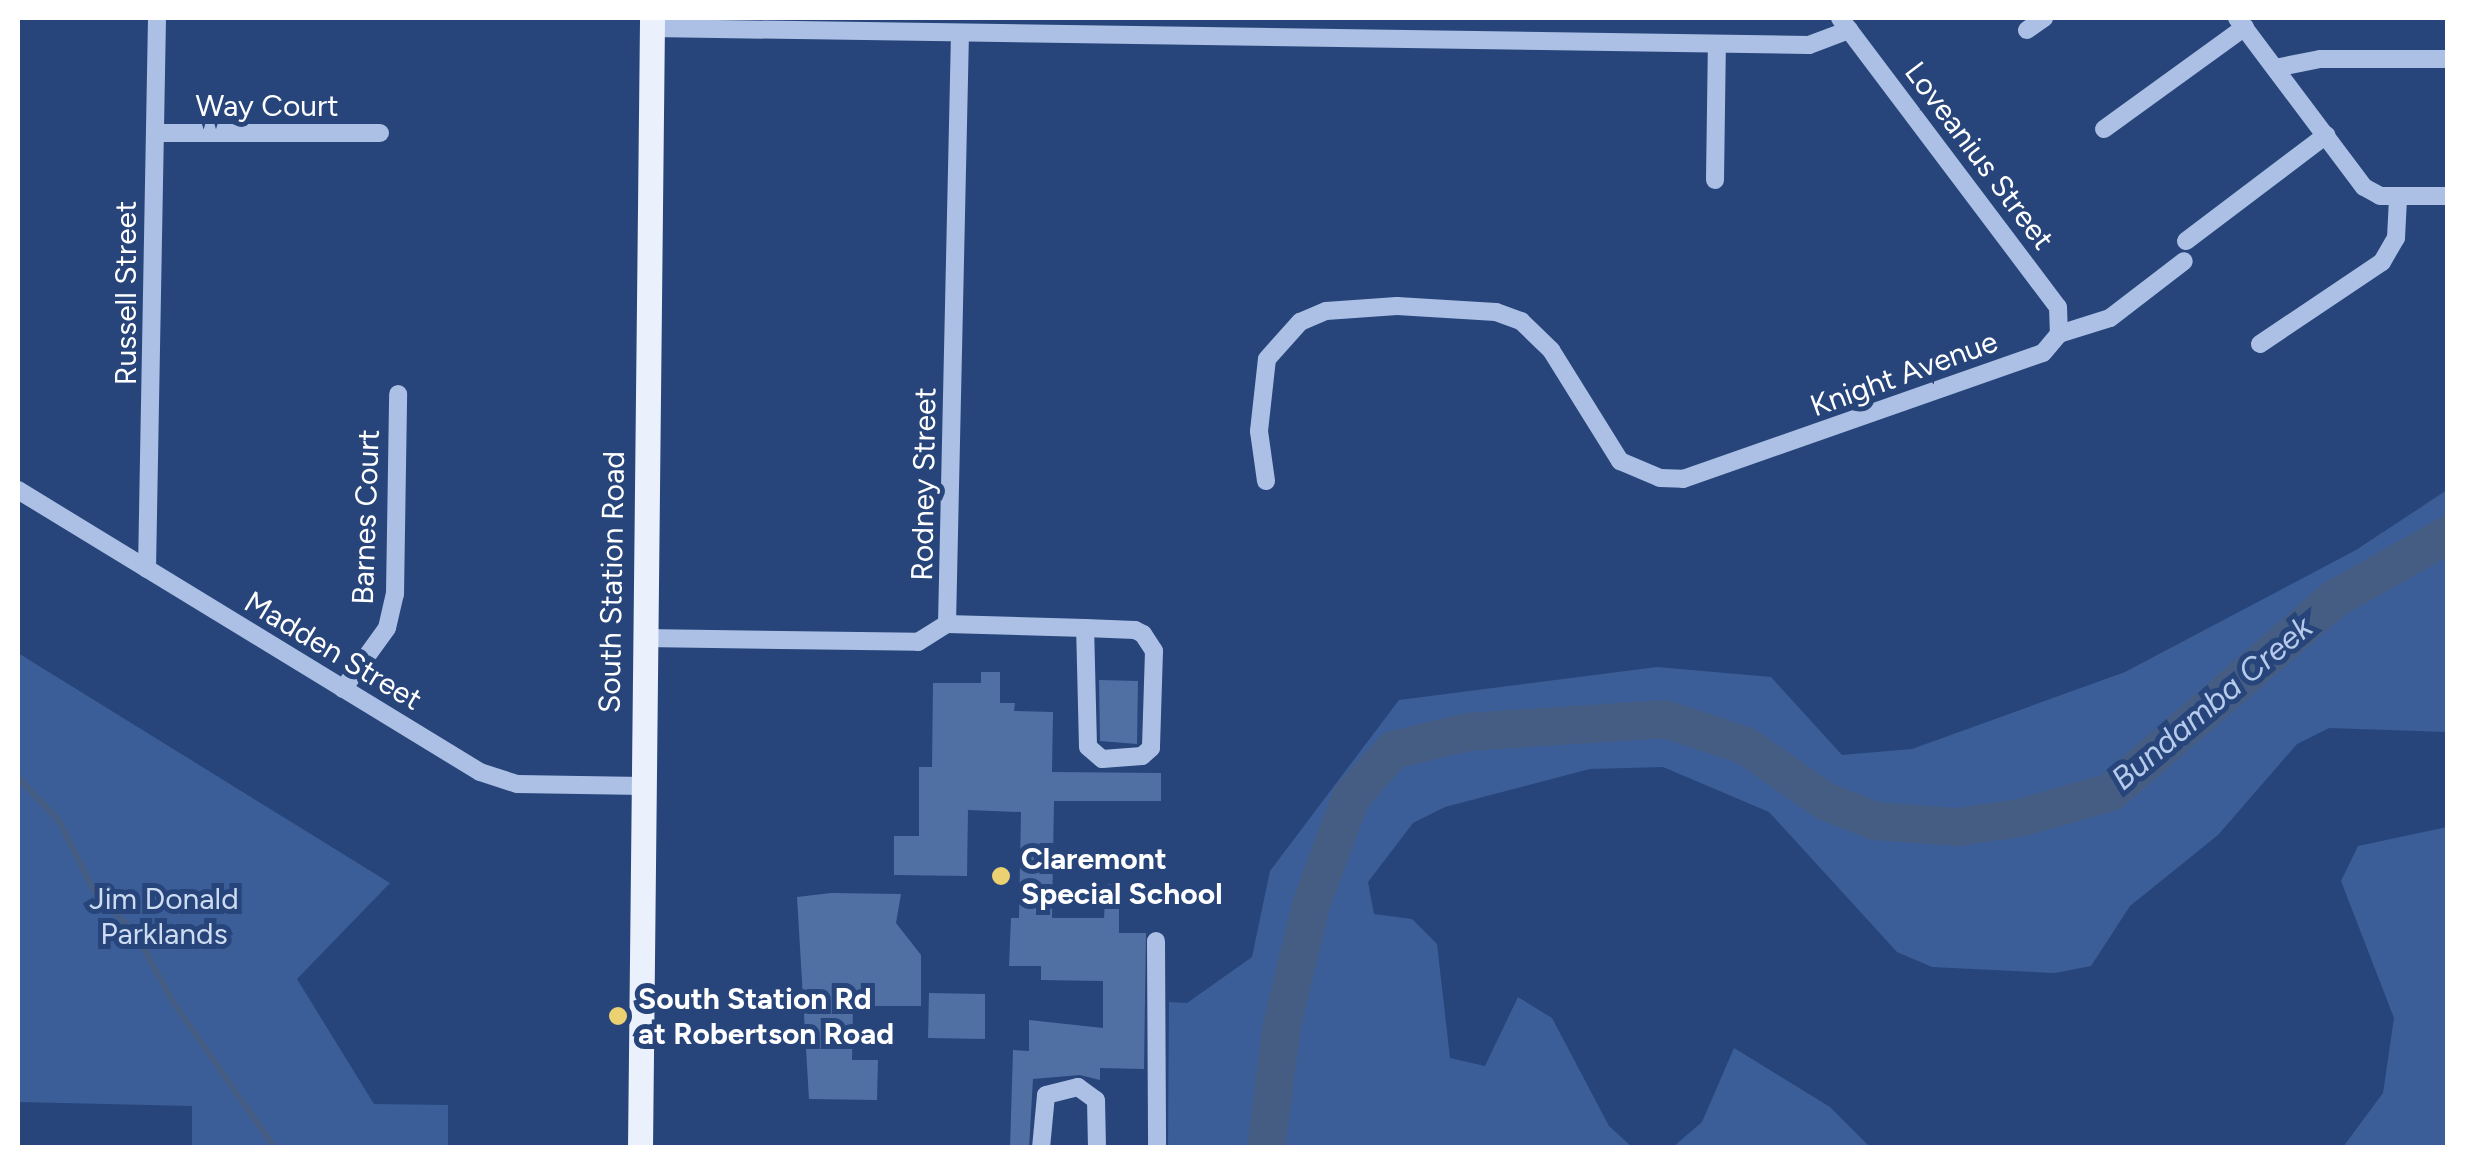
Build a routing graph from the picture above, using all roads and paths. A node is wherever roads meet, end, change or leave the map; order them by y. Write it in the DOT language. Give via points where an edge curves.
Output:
graph roads {
  1 [pos="157,18"];
  2 [pos="2044,18"];
  3 [pos="2241,22"];
  4 [pos="652,23"];
  5 [pos="1845,24"];
  6 [pos="2028,30"];
  7 [pos="960,34"];
  8 [pos="1717,44"];
  9 [pos="2448,59"];
  10 [pos="2275,68"];
  11 [pos="2104,130"];
  12 [pos="155,133"];
  13 [pos="380,133"];
  14 [pos="2326,135"];
  15 [pos="1715,180"];
  16 [pos="2448,196"];
  17 [pos="2398,198"];
  18 [pos="2186,241"];
  19 [pos="2184,262"];
  20 [pos="2060,334"];
  21 [pos="2260,344"];
  22 [pos="398,394"];
  23 [pos="1266,481"];
  24 [pos="18,490"];
  25 [pos="147,569"];
  26 [pos="948,624"];
  27 [pos="1084,628"];
  28 [pos="643,638"];
  29 [pos="343,689"];
  30 [pos="643,786"];
  31 [pos="1156,940"];
  32 [pos="640,1148"];
  33 [pos="1041,1148"];
  34 [pos="1097,1148"];
  35 [pos="1157,1148"];
  1 -- 12 [label="street, Russell Street"];
  2 -- 6 [label="street"];
  3 -- 10 [label="street"];
  3 -- 11 [label="street"];
  4 -- 7 [label="street"];
  4 -- 28 [label="main road, South Station Road"];
  5 -- 8 [label="street" via="1825,44"];
  5 -- 20 [label="street, Loveanius Street" via="2058,307"];
  7 -- 8 [label="street"];
  7 -- 26 [label="street, Rodney Street"];
  8 -- 15 [label="street"];
  9 -- 10 [label="street" via="2320,59"];
  10 -- 14 [label="street"];
  12 -- 13 [label="street, Way Court"];
  12 -- 25 [label="street, Russell Street"];
  14 -- 17 [label="street" via="2364,186"];
  14 -- 18 [label="street"];
  16 -- 17 [label="street"];
  17 -- 21 [label="street" via="2396,238 2382,262"];
  19 -- 20 [label="street, Knight Avenue" via="2110,318"];
  20 -- 23 [label="street, Knight Avenue" via="2043,353 1712,473 1660,478 1620,461 1550,350 1521,322 1496,312 1354,306 1300,322 1267,359 1259,431"];
  22 -- 29 [label="street, Barnes Court" via="396,594 387,628"];
  24 -- 25 [label="street, Madden Street"];
  25 -- 29 [label="street, Madden Street"];
  26 -- 27 [label="street"];
  26 -- 28 [label="street, Rodney Street" via="918,642"];
  27 -- 27 [label="street" via="1135,630 1150,640 1151,748 1142,756 1102,759 1088,747"];
  28 -- 30 [label="main road, South Station Road"];
  29 -- 30 [label="street, Madden Street" via="480,772 517,784"];
  30 -- 32 [label="main road, South Station Road"];
  31 -- 35 [label="street"];
  33 -- 34 [label="street" via="1046,1095 1078,1088 1096,1100"];
}
